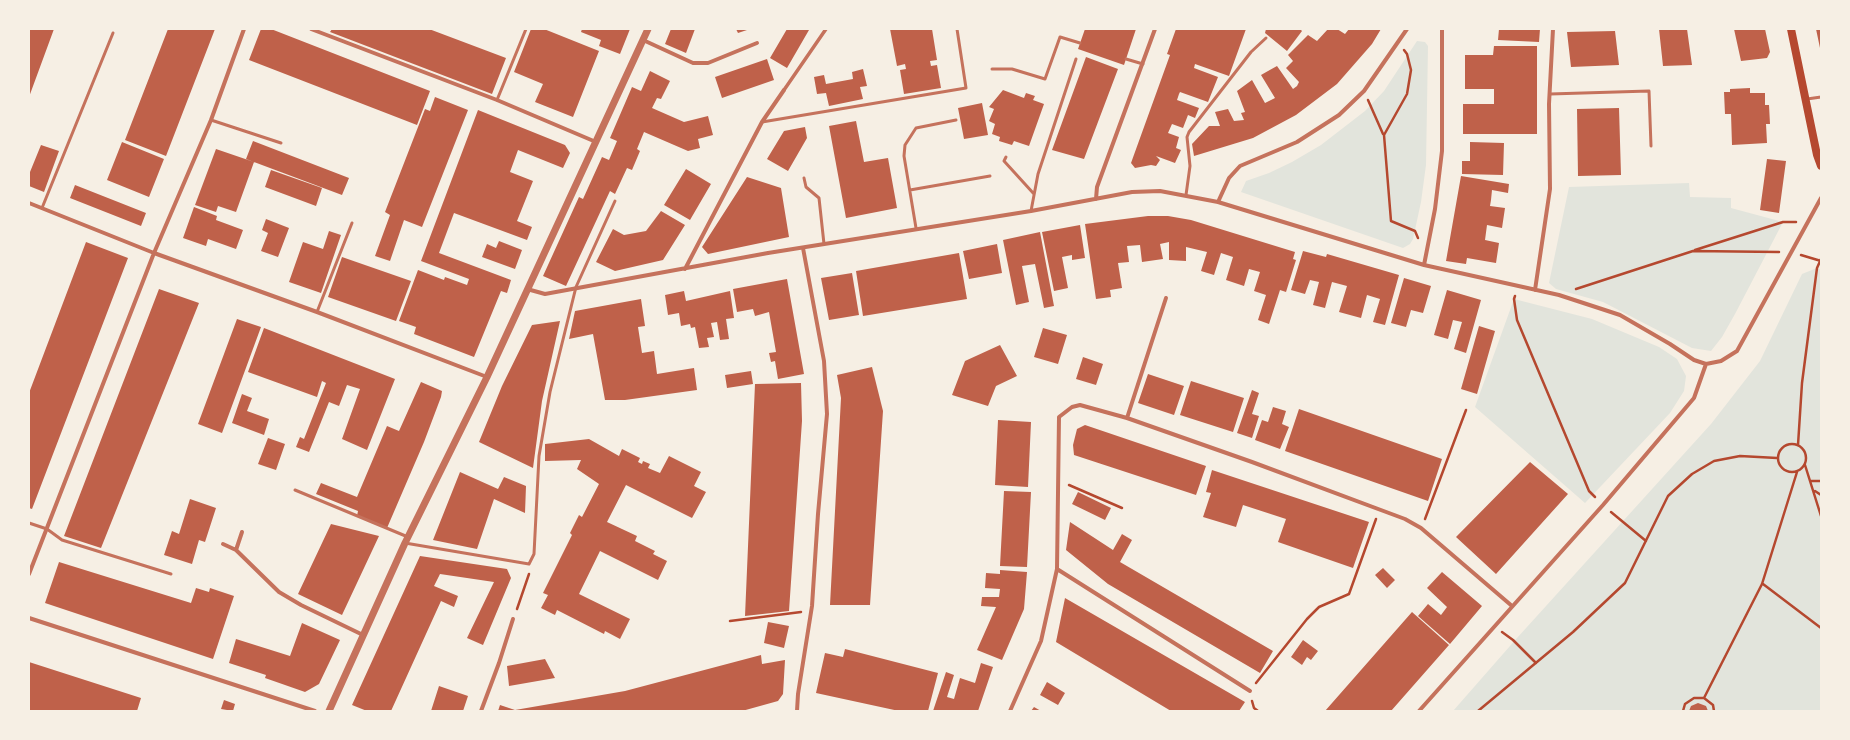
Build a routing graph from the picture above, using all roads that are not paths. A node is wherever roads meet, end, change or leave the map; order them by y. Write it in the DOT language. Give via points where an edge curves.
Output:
graph roads {
  1 [pos="244,29"];
  2 [pos="311,29"];
  3 [pos="526,29"];
  4 [pos="648,29"];
  5 [pos="826,29"];
  6 [pos="957,29"];
  7 [pos="1155,29"];
  8 [pos="1407,29"];
  9 [pos="1442,29"];
  10 [pos="1553,29"];
  11 [pos="1791,29"];
  12 [pos="113,33"];
  13 [pos="1266,38"];
  14 [pos="643,40"];
  15 [pos="757,43"];
  16 [pos="1080,43"];
  17 [pos="1076,59"];
  18 [pos="1126,59"];
  19 [pos="1142,64"];
  20 [pos="992,69"];
  21 [pos="784,90"];
  22 [pos="1550,94"];
  23 [pos="1821,97"];
  24 [pos="1805,99"];
  25 [pos="497,100"];
  26 [pos="210,120"];
  27 [pos="956,120"];
  28 [pos="762,122"];
  29 [pos="596,142"];
  30 [pos="281,143"];
  31 [pos="1651,146"];
  32 [pos="1006,157"];
  33 [pos="1821,166"];
  34 [pos="990,176"];
  35 [pos="804,178"];
  36 [pos="910,190"];
  37 [pos="1034,194"];
  38 [pos="1186,195"];
  39 [pos="1821,198"];
  40 [pos="1096,199"];
  41 [pos="615,201"];
  42 [pos="1218,202"];
  43 [pos="29,203"];
  44 [pos="42,208"];
  45 [pos="1031,211"];
  46 [pos="352,223"];
  47 [pos="916,228"];
  48 [pos="824,244"];
  49 [pos="803,248"];
  50 [pos="154,253"];
  51 [pos="1424,264"];
  52 [pos="685,269"];
  53 [pos="576,287"];
  54 [pos="527,289"];
  55 [pos="1535,290"];
  56 [pos="1166,298"];
  57 [pos="317,312"];
  58 [pos="1706,364"];
  59 [pos="487,377"];
  60 [pos="1127,418"];
  61 [pos="296,490"];
  62 [pos="29,523"];
  63 [pos="47,529"];
  64 [pos="242,532"];
  65 [pos="407,540"];
  66 [pos="223,544"];
  67 [pos="236,550"];
  68 [pos="1057,569"];
  69 [pos="29,574"];
  70 [pos="171,574"];
  71 [pos="1512,606"];
  72 [pos="29,618"];
  73 [pos="513,619"];
  74 [pos="363,635"];
  75 [pos="1250,691"];
  76 [pos="315,711"];
  77 [pos="329,711"];
  78 [pos="481,711"];
  79 [pos="797,711"];
  80 [pos="1010,711"];
  81 [pos="1419,711"];
  1 -- 26 [label="street"];
  2 -- 25 [label="street"];
  3 -- 25 [label="lane"];
  4 -- 14 [label="street"];
  5 -- 21 [label="street"];
  6 -- 28 [label="lane" via="966,88"];
  7 -- 19 [label="street"];
  8 -- 42 [label="street" via="1364,91 1339,114 1298,142 1240,166 1229,178"];
  9 -- 51 [label="street" via="1442,151 1435,209"];
  10 -- 22 [label="street"];
  11 -- 24 [label="main road"];
  12 -- 44 [label="lane"];
  13 -- 38 [label="lane" via="1251,52 1189,132 1187,137 1190,166"];
  14 -- 15 [label="street" via="693,63 708,63"];
  14 -- 29 [label="street"];
  16 -- 20 [label="lane" via="1060,37 1045,79 1012,69"];
  17 -- 37 [label="lane" via="1038,174"];
  18 -- 19 [label="lane"];
  19 -- 40 [label="street" via="1097,187"];
  21 -- 28 [label="street"];
  22 -- 31 [label="lane" via="1649,91"];
  22 -- 55 [label="street" via="1550,189"];
  23 -- 24 [label="lane"];
  24 -- 33 [label="main road" via="1816,155"];
  25 -- 29 [label="street"];
  26 -- 30 [label="lane"];
  26 -- 50 [label="street"];
  27 -- 36 [label="lane" via="916,128 910,136 905,145 904,156"];
  28 -- 52 [label="street"];
  29 -- 54 [label="street"];
  32 -- 37 [label="lane" via="1004,161"];
  34 -- 36 [label="lane"];
  35 -- 48 [label="lane" via="806,187 818,198"];
  36 -- 47 [label="lane"];
  37 -- 45 [label="lane"];
  38 -- 40 [label="street" via="1160,191 1132,192"];
  38 -- 42 [label="street"];
  39 -- 58 [label="street" via="1737,351 1721,361"];
  40 -- 45 [label="street"];
  41 -- 53 [label="lane"];
  42 -- 51 [label="street"];
  43 -- 44 [label="street"];
  44 -- 50 [label="street"];
  45 -- 47 [label="street"];
  46 -- 57 [label="lane"];
  47 -- 48 [label="street"];
  48 -- 49 [label="street"];
  49 -- 52 [label="street"];
  49 -- 79 [label="street" via="824,361 827,414 811,613"];
  50 -- 57 [label="street"];
  50 -- 63 [label="street"];
  51 -- 55 [label="street"];
  52 -- 53 [label="street"];
  53 -- 54 [label="street" via="545,294"];
  53 -- 65 [label="lane" via="550,392 539,456 534,554 529,564"];
  54 -- 59 [label="street"];
  55 -- 58 [label="street" via="1620,315 1694,360"];
  56 -- 60 [label="street"];
  57 -- 59 [label="street"];
  58 -- 71 [label="street" via="1694,398"];
  59 -- 65 [label="street"];
  60 -- 68 [label="street" via="1080,405 1064,411 1059,417"];
  60 -- 71 [label="street" via="1405,519 1421,528"];
  61 -- 65 [label="lane"];
  62 -- 63 [label="lane"];
  63 -- 69 [label="street"];
  63 -- 70 [label="lane" via="62,540"];
  64 -- 67 [label="street"];
  65 -- 74 [label="street"];
  66 -- 67 [label="street"];
  67 -- 74 [label="street" via="279,592"];
  68 -- 75 [label="street"];
  68 -- 80 [label="street" via="1041,641"];
  71 -- 81 [label="street"];
  72 -- 76 [label="street"];
  73 -- 78 [label="street"];
  74 -- 77 [label="street"];
}
